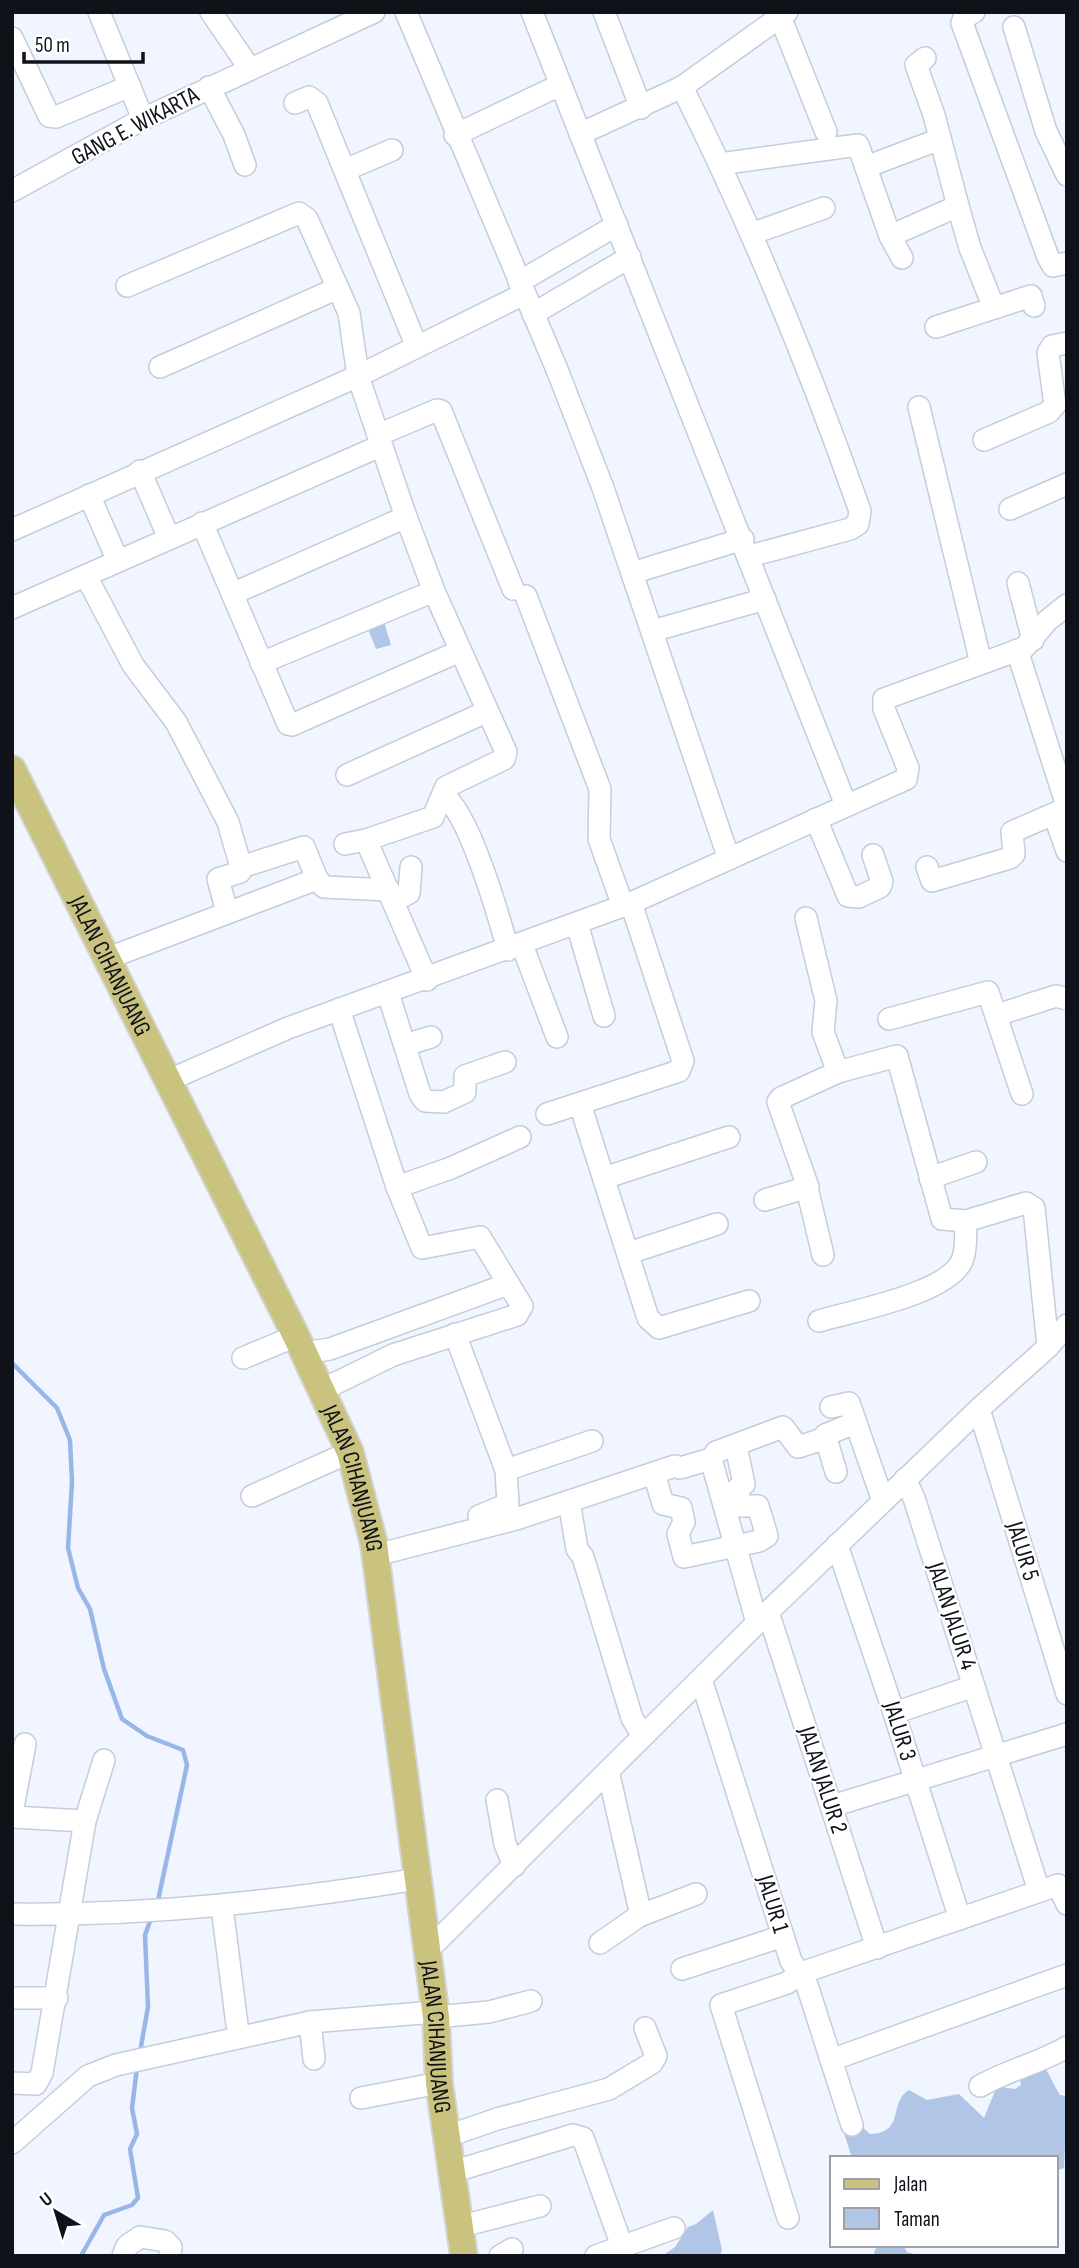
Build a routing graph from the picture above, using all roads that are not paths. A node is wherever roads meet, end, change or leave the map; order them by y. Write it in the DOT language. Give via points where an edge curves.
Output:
graph roads {
  1 [pos="99,12"];
  2 [pos="211,12"];
  3 [pos="374,12"];
  4 [pos="405,12"];
  5 [pos="533,12"];
  6 [pos="604,12"];
  7 [pos="974,12"];
  8 [pos="784,16"];
  9 [pos="1014,27"];
  10 [pos="12,38"];
  11 [pos="925,58"];
  12 [pos="250,69"];
  13 [pos="560,85"];
  14 [pos="130,86"];
  15 [pos="209,87"];
  16 [pos="682,88"];
  17 [pos="295,103"];
  18 [pos="641,107"];
  19 [pos="144,119"];
  20 [pos="826,132"];
  21 [pos="580,134"];
  22 [pos="456,135"];
  23 [pos="940,139"];
  24 [pos="392,150"];
  25 [pos="720,164"];
  26 [pos="245,165"];
  27 [pos="866,167"];
  28 [pos="345,170"];
  29 [pos="1067,176"];
  30 [pos="12,191"];
  31 [pos="958,206"];
  32 [pos="824,208"];
  33 [pos="617,225"];
  34 [pos="751,234"];
  35 [pos="890,236"];
  36 [pos="630,257"];
  37 [pos="902,258"];
  38 [pos="1067,263"];
  39 [pos="128,286"];
  40 [pos="338,288"];
  41 [pos="521,288"];
  42 [pos="1034,306"];
  43 [pos="995,308"];
  44 [pos="533,314"];
  45 [pos="936,327"];
  46 [pos="1067,343"];
  47 [pos="417,347"];
  48 [pos="160,367"];
  49 [pos="358,376"];
  50 [pos="919,407"];
  51 [pos="984,440"];
  52 [pos="379,441"];
  53 [pos="140,471"];
  54 [pos="1067,484"];
  55 [pos="89,495"];
  56 [pos="1010,509"];
  57 [pos="406,517"];
  58 [pos="202,523"];
  59 [pos="12,530"];
  60 [pos="169,538"];
  61 [pos="746,548"];
  62 [pos="118,561"];
  63 [pos="632,573"];
  64 [pos="86,576"];
  65 [pos="1018,583"];
  66 [pos="434,591"];
  67 [pos="232,594"];
  68 [pos="765,599"];
  69 [pos="1067,606"];
  70 [pos="12,608"];
  71 [pos="652,631"];
  72 [pos="1025,645"];
  73 [pos="460,651"];
  74 [pos="261,663"];
  75 [pos="981,663"];
  76 [pos="486,712"];
  77 [pos="12,769"];
  78 [pos="347,775"];
  79 [pos="443,795"];
  80 [pos="846,805"];
  81 [pos="1062,809"];
  82 [pos="816,819"];
  83 [pos="1067,851"];
  84 [pos="873,855"];
  85 [pos="729,859"];
  86 [pos="241,867"];
  87 [pos="411,867"];
  88 [pos="927,867"];
  89 [pos="317,879"];
  90 [pos="391,895"];
  91 [pos="627,905"];
  92 [pos="227,912"];
  93 [pos="806,918"];
  94 [pos="577,924"];
  95 [pos="515,948"];
  96 [pos="106,959"];
  97 [pos="427,980"];
  98 [pos="388,993"];
  99 [pos="1067,999"];
  100 [pos="339,1009"];
  101 [pos="997,1015"];
  102 [pos="604,1016"];
  103 [pos="889,1019"];
  104 [pos="431,1037"];
  105 [pos="557,1037"];
  106 [pos="405,1045"];
  107 [pos="505,1062"];
  108 [pos="838,1072"];
  109 [pos="167,1081"];
  110 [pos="1022,1094"];
  111 [pos="580,1104"];
  112 [pos="547,1114"];
  113 [pos="520,1137"];
  114 [pos="729,1137"];
  115 [pos="976,1162"];
  116 [pos="604,1178"];
  117 [pos="930,1178"];
  118 [pos="397,1187"];
  119 [pos="807,1188"];
  120 [pos="765,1200"];
  121 [pos="966,1221"];
  122 [pos="717,1224"];
  123 [pos="629,1253"];
  124 [pos="823,1255"];
  125 [pos="508,1284"];
  126 [pos="749,1300"];
  127 [pos="819,1321"];
  128 [pos="1067,1325"];
  129 [pos="455,1334"];
  130 [pos="300,1344"];
  131 [pos="1057,1346"];
  132 [pos="243,1358"];
  133 [pos="322,1390"];
  134 [pos="831,1407"];
  135 [pos="979,1409"];
  136 [pos="855,1423"];
  137 [pos="826,1438"];
  138 [pos="592,1441"];
  139 [pos="736,1446"];
  140 [pos="351,1452"];
  141 [pos="711,1459"];
  142 [pos="506,1470"];
  143 [pos="836,1472"];
  144 [pos="654,1473"];
  145 [pos="905,1479"];
  146 [pos="252,1496"];
  147 [pos="569,1501"];
  148 [pos="883,1501"];
  149 [pos="734,1544"];
  150 [pos="836,1545"];
  151 [pos="375,1550"];
  152 [pos="762,1617"];
  153 [pos="701,1679"];
  154 [pos="974,1686"];
  155 [pos="1067,1694"];
  156 [pos="894,1713"];
  157 [pos="1067,1734"];
  158 [pos="643,1737"];
  159 [pos="25,1744"];
  160 [pos="996,1754"];
  161 [pos="104,1760"];
  162 [pos="608,1772"];
  163 [pos="915,1780"];
  164 [pos="497,1800"];
  165 [pos="832,1806"];
  166 [pos="12,1815"];
  167 [pos="85,1821"];
  168 [pos="514,1866"];
  169 [pos="418,1879"];
  170 [pos="1058,1888"];
  171 [pos="696,1894"];
  172 [pos="222,1907"];
  173 [pos="12,1914"];
  174 [pos="69,1915"];
  175 [pos="639,1916"];
  176 [pos="960,1919"];
  177 [pos="783,1936"];
  178 [pos="600,1943"];
  179 [pos="877,1948"];
  180 [pos="425,1953"];
  181 [pos="681,1969"];
  182 [pos="801,1973"];
  183 [pos="1067,1975"];
  184 [pos="12,1998"];
  185 [pos="57,1998"];
  186 [pos="531,2001"];
  187 [pos="435,2015"];
  188 [pos="310,2022"];
  189 [pos="237,2025"];
  190 [pos="645,2028"];
  191 [pos="1067,2047"];
  192 [pos="314,2059"];
  193 [pos="831,2060"];
  194 [pos="12,2083"];
  195 [pos="439,2083"];
  196 [pos="980,2086"];
  197 [pos="361,2098"];
  198 [pos="852,2125"];
  199 [pos="448,2136"];
  200 [pos="12,2143"];
  201 [pos="452,2172"];
  202 [pos="540,2206"];
  203 [pos="788,2218"];
  204 [pos="462,2226"];
  205 [pos="674,2228"];
  206 [pos="622,2246"];
  207 [pos="123,2256"];
  208 [pos="170,2256"];
  209 [pos="464,2256"];
  210 [pos="596,2256"];
  1 -- 14 [label="street"];
  2 -- 12 [label="street"];
  3 -- 12 [label="street, GANG E. WIKARTA"];
  4 -- 22 [label="street"];
  5 -- 13 [label="street"];
  6 -- 18 [label="street"];
  7 -- 38 [label="street" via="962,23 1008,154 1048,257 1053,265"];
  8 -- 16 [label="street"];
  8 -- 20 [label="street"];
  9 -- 29 [label="street" via="1046,131"];
  10 -- 14 [label="street" via="49,116"];
  11 -- 23 [label="street" via="916,65"];
  12 -- 15 [label="street, GANG E. WIKARTA"];
  13 -- 21 [label="street"];
  13 -- 22 [label="street"];
  14 -- 19 [label="street"];
  15 -- 19 [label="street, GANG E. WIKARTA"];
  15 -- 26 [label="street"];
  16 -- 18 [label="street"];
  16 -- 25 [label="street"];
  17 -- 28 [label="street" via="309,97 317,103"];
  18 -- 21 [label="street"];
  19 -- 30 [label="street, GANG E. WIKARTA"];
  21 -- 33 [label="street"];
  22 -- 41 [label="street"];
  23 -- 27 [label="street"];
  23 -- 31 [label="street"];
  24 -- 28 [label="street"];
  25 -- 27 [label="street" via="858,145"];
  25 -- 34 [label="street"];
  27 -- 35 [label="street"];
  28 -- 47 [label="street"];
  31 -- 35 [label="street"];
  31 -- 43 [label="street"];
  32 -- 34 [label="street"];
  33 -- 36 [label="street"];
  33 -- 41 [label="street"];
  34 -- 61 [label="street" via="820,399 860,511 858,524 850,529"];
  35 -- 37 [label="street"];
  36 -- 44 [label="street"];
  36 -- 61 [label="street"];
  39 -- 40 [label="street" via="299,213 307,219"];
  40 -- 48 [label="street"];
  40 -- 49 [label="street" via="349,313"];
  41 -- 44 [label="street"];
  41 -- 47 [label="street"];
  42 -- 43 [label="street" via="1031,296"];
  43 -- 45 [label="street"];
  44 -- 63 [label="street"];
  46 -- 51 [label="street" via="1052,346 1048,353 1055,405"];
  47 -- 49 [label="street"];
  49 -- 52 [label="street"];
  49 -- 53 [label="street"];
  50 -- 75 [label="street"];
  52 -- 57 [label="street"];
  52 -- 58 [label="street"];
  52 -- 91 [label="street" via="441,411 600,789 599,839"];
  53 -- 55 [label="street"];
  53 -- 60 [label="street"];
  54 -- 56 [label="street"];
  55 -- 59 [label="street"];
  55 -- 62 [label="street"];
  57 -- 66 [label="street"];
  57 -- 67 [label="street"];
  58 -- 60 [label="street"];
  58 -- 67 [label="street"];
  60 -- 62 [label="street"];
  61 -- 63 [label="street"];
  61 -- 68 [label="street"];
  62 -- 64 [label="street"];
  63 -- 71 [label="street"];
  64 -- 70 [label="street"];
  64 -- 86 [label="street" via="132,665 176,722 228,822"];
  65 -- 72 [label="street"];
  66 -- 73 [label="street"];
  66 -- 74 [label="street"];
  67 -- 74 [label="street"];
  68 -- 71 [label="street"];
  68 -- 80 [label="street"];
  69 -- 72 [label="street"];
  71 -- 85 [label="street"];
  72 -- 75 [label="street"];
  72 -- 81 [label="street"];
  73 -- 74 [label="street" via="292,725 286,722"];
  73 -- 76 [label="street"];
  75 -- 80 [label="street" via="885,698 884,709 908,774 906,779"];
  76 -- 78 [label="street"];
  76 -- 79 [label="street" via="506,755 446,787"];
  77 -- 96 [label="main road, JALAN CIHANJUANG"];
  79 -- 90 [label="street" via="433,817 356,842"];
  79 -- 95 [label="street" via="451,800"];
  80 -- 82 [label="street"];
  81 -- 83 [label="street"];
  81 -- 88 [label="street" via="1012,832 1014,854 1010,858 932,881"];
  82 -- 84 [label="street" via="848,896 859,897 880,887"];
  82 -- 85 [label="street"];
  85 -- 91 [label="street"];
  86 -- 89 [label="street" via="301,846"];
  86 -- 92 [label="street" via="240,872 217,881"];
  87 -- 90 [label="street" via="410,893"];
  89 -- 90 [label="street" via="324,887"];
  89 -- 92 [label="street"];
  90 -- 97 [label="street"];
  91 -- 94 [label="street"];
  91 -- 111 [label="street" via="682,1067"];
  92 -- 96 [label="street"];
  93 -- 108 [label="street" via="826,1002 823,1032"];
  94 -- 95 [label="street"];
  94 -- 102 [label="street"];
  95 -- 97 [label="street"];
  95 -- 105 [label="street"];
  96 -- 109 [label="main road, JALAN CIHANJUANG"];
  97 -- 98 [label="street"];
  98 -- 100 [label="street"];
  98 -- 106 [label="street"];
  99 -- 101 [label="street" via="1056,996"];
  100 -- 109 [label="street"];
  100 -- 118 [label="street"];
  101 -- 103 [label="street" via="987,992"];
  101 -- 110 [label="street"];
  104 -- 106 [label="street"];
  106 -- 107 [label="street" via="419,1094 433,1103 465,1092 465,1076"];
  108 -- 117 [label="street" via="898,1057"];
  108 -- 119 [label="street" via="784,1094 778,1102"];
  109 -- 130 [label="main road, JALAN CIHANJUANG"];
  111 -- 112 [label="street"];
  111 -- 116 [label="street"];
  113 -- 118 [label="street"];
  114 -- 116 [label="street"];
  115 -- 117 [label="street"];
  116 -- 123 [label="street"];
  117 -- 121 [label="street" via="942,1219"];
  118 -- 125 [label="street" via="422,1248 479,1236"];
  119 -- 120 [label="street"];
  119 -- 124 [label="street"];
  121 -- 127 [label="street" via="964,1258 956,1272 935,1286"];
  121 -- 131 [label="street" via="1031,1204"];
  122 -- 123 [label="street"];
  123 -- 126 [label="street" via="648,1318 659,1328"];
  125 -- 129 [label="street" via="522,1306 517,1315"];
  125 -- 130 [label="street" via="330,1349"];
  128 -- 131 [label="street"];
  129 -- 133 [label="street" via="393,1355"];
  129 -- 142 [label="street"];
  130 -- 132 [label="street"];
  130 -- 133 [label="main road, JALAN CIHANJUANG"];
  131 -- 135 [label="street"];
  133 -- 140 [label="main road, JALAN CIHANJUANG"];
  134 -- 136 [label="street" via="848,1402"];
  135 -- 145 [label="street"];
  135 -- 155 [label="street, JALUR 5"];
  136 -- 137 [label="street"];
  136 -- 148 [label="street"];
  137 -- 139 [label="street" via="798,1447 783,1427"];
  137 -- 143 [label="street"];
  138 -- 142 [label="street"];
  139 -- 141 [label="street"];
  139 -- 149 [label="street" via="744,1484 737,1489 741,1506 758,1506 767,1536"];
  140 -- 146 [label="street"];
  140 -- 151 [label="main road, JALAN CIHANJUANG"];
  141 -- 144 [label="street"];
  141 -- 149 [label="street, JALAN JALUR 2"];
  142 -- 151 [label="street" via="509,1499 504,1508"];
  144 -- 147 [label="street"];
  144 -- 149 [label="street" via="663,1504 681,1508 684,1524 678,1534 682,1556"];
  145 -- 148 [label="street"];
  145 -- 154 [label="street, JALAN JALUR 4"];
  147 -- 151 [label="street" via="516,1519"];
  147 -- 158 [label="street" via="577,1549 632,1718"];
  148 -- 150 [label="street"];
  149 -- 152 [label="street, JALAN JALUR 2"];
  150 -- 152 [label="street"];
  150 -- 156 [label="street, JALUR 3"];
  151 -- 169 [label="main road, JALAN CIHANJUANG"];
  152 -- 153 [label="street"];
  152 -- 165 [label="street, JALAN JALUR 2"];
  153 -- 158 [label="street"];
  153 -- 177 [label="street, JALUR 1"];
  154 -- 156 [label="street"];
  154 -- 160 [label="street, JALAN JALUR 4"];
  156 -- 163 [label="street, JALUR 3"];
  157 -- 160 [label="street"];
  158 -- 162 [label="street"];
  159 -- 166 [label="street"];
  160 -- 163 [label="street"];
  160 -- 170 [label="street, JALAN JALUR 4"];
  161 -- 167 [label="street"];
  162 -- 168 [label="street"];
  162 -- 175 [label="street"];
  163 -- 165 [label="street"];
  163 -- 176 [label="street, JALUR 3"];
  164 -- 168 [label="street"];
  165 -- 179 [label="street, JALAN JALUR 2"];
  166 -- 167 [label="street"];
  167 -- 174 [label="street"];
  168 -- 180 [label="street"];
  169 -- 172 [label="street"];
  169 -- 180 [label="main road, JALAN CIHANJUANG"];
  170 -- 176 [label="street"];
  171 -- 175 [label="street"];
  172 -- 174 [label="street"];
  172 -- 189 [label="street"];
  173 -- 174 [label="street"];
  174 -- 185 [label="street"];
  175 -- 178 [label="street"];
  176 -- 179 [label="street"];
  177 -- 181 [label="street"];
  177 -- 182 [label="street, JALUR 1" via="791,1961"];
  179 -- 182 [label="street"];
  180 -- 187 [label="main road, JALAN CIHANJUANG"];
  182 -- 193 [label="street, JALUR 1"];
  182 -- 203 [label="street" via="787,1983 721,2006"];
  183 -- 193 [label="street"];
  184 -- 185 [label="street"];
  185 -- 194 [label="street" via="40,2081"];
  186 -- 187 [label="street" via="489,2011"];
  187 -- 188 [label="street"];
  187 -- 195 [label="main road, JALAN CIHANJUANG"];
  188 -- 192 [label="street"];
  188 -- 200 [label="street" via="107,2068 88,2076"];
  190 -- 199 [label="street" via="655,2059 619,2084"];
  191 -- 196 [label="street"];
  193 -- 198 [label="street, JALUR 1"];
  195 -- 197 [label="street"];
  195 -- 199 [label="main road, JALAN CIHANJUANG"];
  199 -- 201 [label="main road, JALAN CIHANJUANG"];
  201 -- 204 [label="main road, JALAN CIHANJUANG"];
  201 -- 206 [label="street" via="573,2135 583,2138"];
  202 -- 204 [label="street"];
  204 -- 209 [label="main road, JALAN CIHANJUANG"];
  205 -- 206 [label="street"];
  206 -- 210 [label="street"];
  207 -- 208 [label="street" via="139,2237 165,2241 171,2247"];
}
